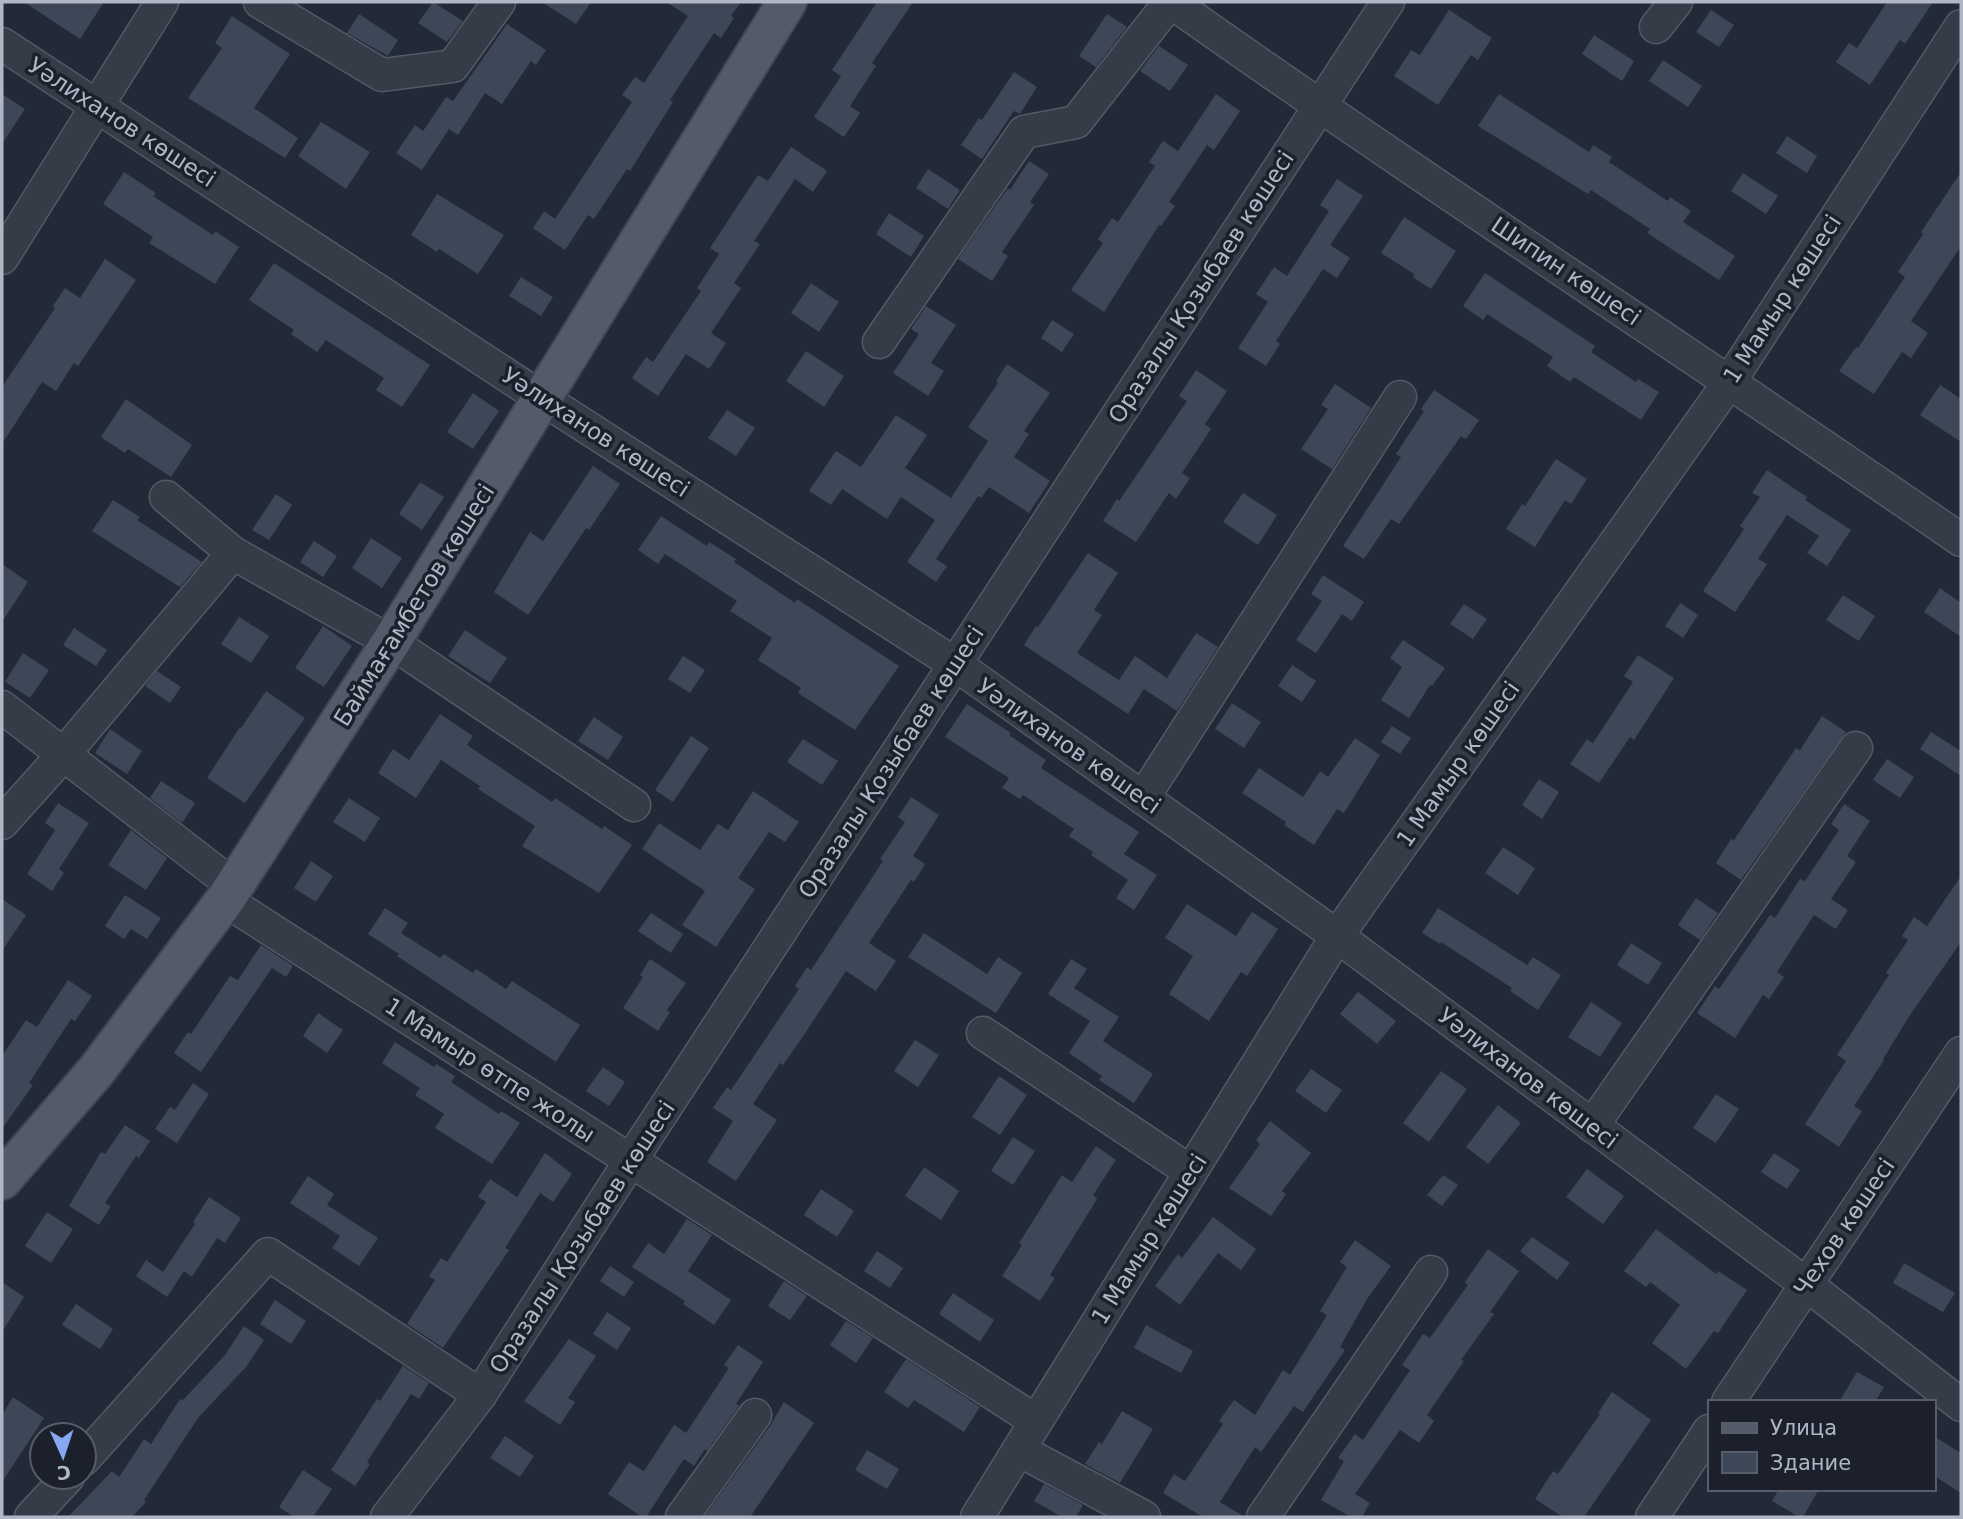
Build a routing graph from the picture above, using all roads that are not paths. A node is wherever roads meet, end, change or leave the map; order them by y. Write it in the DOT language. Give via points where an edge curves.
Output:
graph roads {
  1 [pos="163,2"];
  2 [pos="260,2"];
  3 [pos="499,2"];
  4 [pos="787,2"];
  5 [pos="1170,2"];
  6 [pos="1388,2"];
  7 [pos="1676,2"];
  8 [pos="1961,26"];
  9 [pos="1656,27"];
  10 [pos="2,44"];
  11 [pos="97,106"];
  12 [pos="1319,107"];
  13 [pos="2,258"];
  14 [pos="879,342"];
  15 [pos="1730,380"];
  16 [pos="1400,397"];
  17 [pos="543,398"];
  18 [pos="166,497"];
  19 [pos="1961,540"];
  20 [pos="233,553"];
  21 [pos="391,642"];
  22 [pos="955,664"];
  23 [pos="2,707"];
  24 [pos="1856,748"];
  25 [pos="63,755"];
  26 [pos="1143,798"];
  27 [pos="634,805"];
  28 [pos="2,823"];
  29 [pos="230,893"];
  30 [pos="1337,936"];
  31 [pos="984,1032"];
  32 [pos="1961,1053"];
  33 [pos="1592,1126"];
  34 [pos="631,1160"];
  35 [pos="1191,1172"];
  36 [pos="2,1180"];
  37 [pos="1431,1272"];
  38 [pos="1806,1284"];
  39 [pos="480,1395"];
  40 [pos="1729,1400"];
  41 [pos="1961,1405"];
  42 [pos="755,1415"];
  43 [pos="1036,1421"];
  44 [pos="1708,1433"];
  45 [pos="98,1443"];
  46 [pos="1019,1450"];
  47 [pos="55,1491"];
  48 [pos="32,1517"];
  49 [pos="387,1517"];
  50 [pos="682,1517"];
  51 [pos="977,1517"];
  52 [pos="1144,1517"];
  53 [pos="1263,1517"];
  54 [pos="1652,1517"];
  1 -- 11 [label="street"];
  2 -- 3 [label="street" via="382,75 453,66"];
  4 -- 17 [label="main road, Баймағамбетов көшесі"];
  5 -- 12 [label="street, Шипин көшесі"];
  5 -- 14 [label="street" via="1076,122 1024,132"];
  6 -- 12 [label="street, Оразалы Қозыбаев көшесі"];
  7 -- 9 [label="street"];
  8 -- 15 [label="street, 1 Мамыр көшесі"];
  10 -- 11 [label="street, Уәлиханов көшесі"];
  11 -- 13 [label="street"];
  11 -- 17 [label="street, Уәлиханов көшесі"];
  12 -- 15 [label="street, Шипин көшесі"];
  12 -- 22 [label="street, Оразалы Қозыбаев көшесі"];
  15 -- 19 [label="street, Шипин көшесі"];
  15 -- 30 [label="street, 1 Мамыр көшесі"];
  16 -- 26 [label="street"];
  17 -- 21 [label="main road, Баймағамбетов көшесі"];
  17 -- 22 [label="street, Уәлиханов көшесі"];
  18 -- 20 [label="street"];
  20 -- 21 [label="street"];
  20 -- 25 [label="street"];
  21 -- 27 [label="street"];
  21 -- 29 [label="main road, Баймағамбетов көшесі"];
  22 -- 26 [label="street, Уәлиханов көшесі"];
  22 -- 34 [label="street, Оразалы Қозыбаев көшесі"];
  23 -- 25 [label="street, 1 Мамыр өтпе жолы"];
  24 -- 33 [label="street"];
  25 -- 28 [label="street"];
  25 -- 29 [label="street, 1 Мамыр өтпе жолы"];
  26 -- 30 [label="street, Уәлиханов көшесі"];
  29 -- 34 [label="street, 1 Мамыр өтпе жолы"];
  29 -- 36 [label="main road, Баймағамбетов көшесі" via="96,1070"];
  30 -- 33 [label="street, Уәлиханов көшесі"];
  30 -- 35 [label="street, 1 Мамыр көшесі"];
  31 -- 35 [label="street"];
  32 -- 38 [label="street, Чехов көшесі"];
  33 -- 38 [label="street, Уәлиханов көшесі"];
  34 -- 39 [label="street, Оразалы Қозыбаев көшесі"];
  34 -- 43 [label="street, 1 Мамыр өтпе жолы"];
  35 -- 43 [label="street, 1 Мамыр көшесі"];
  37 -- 53 [label="street"];
  38 -- 40 [label="street, Чехов көшесі"];
  38 -- 41 [label="street, Уәлиханов көшесі"];
  39 -- 45 [label="street" via="268,1254"];
  39 -- 49 [label="street, Оразалы Қозыбаев көшесі"];
  42 -- 50 [label="street"];
  43 -- 46 [label="street, 1 Мамыр көшесі"];
  44 -- 54 [label="street"];
  46 -- 51 [label="street, 1 Мамыр көшесі"];
  46 -- 52 [label="street"];
  47 -- 48 [label="street"];
}
